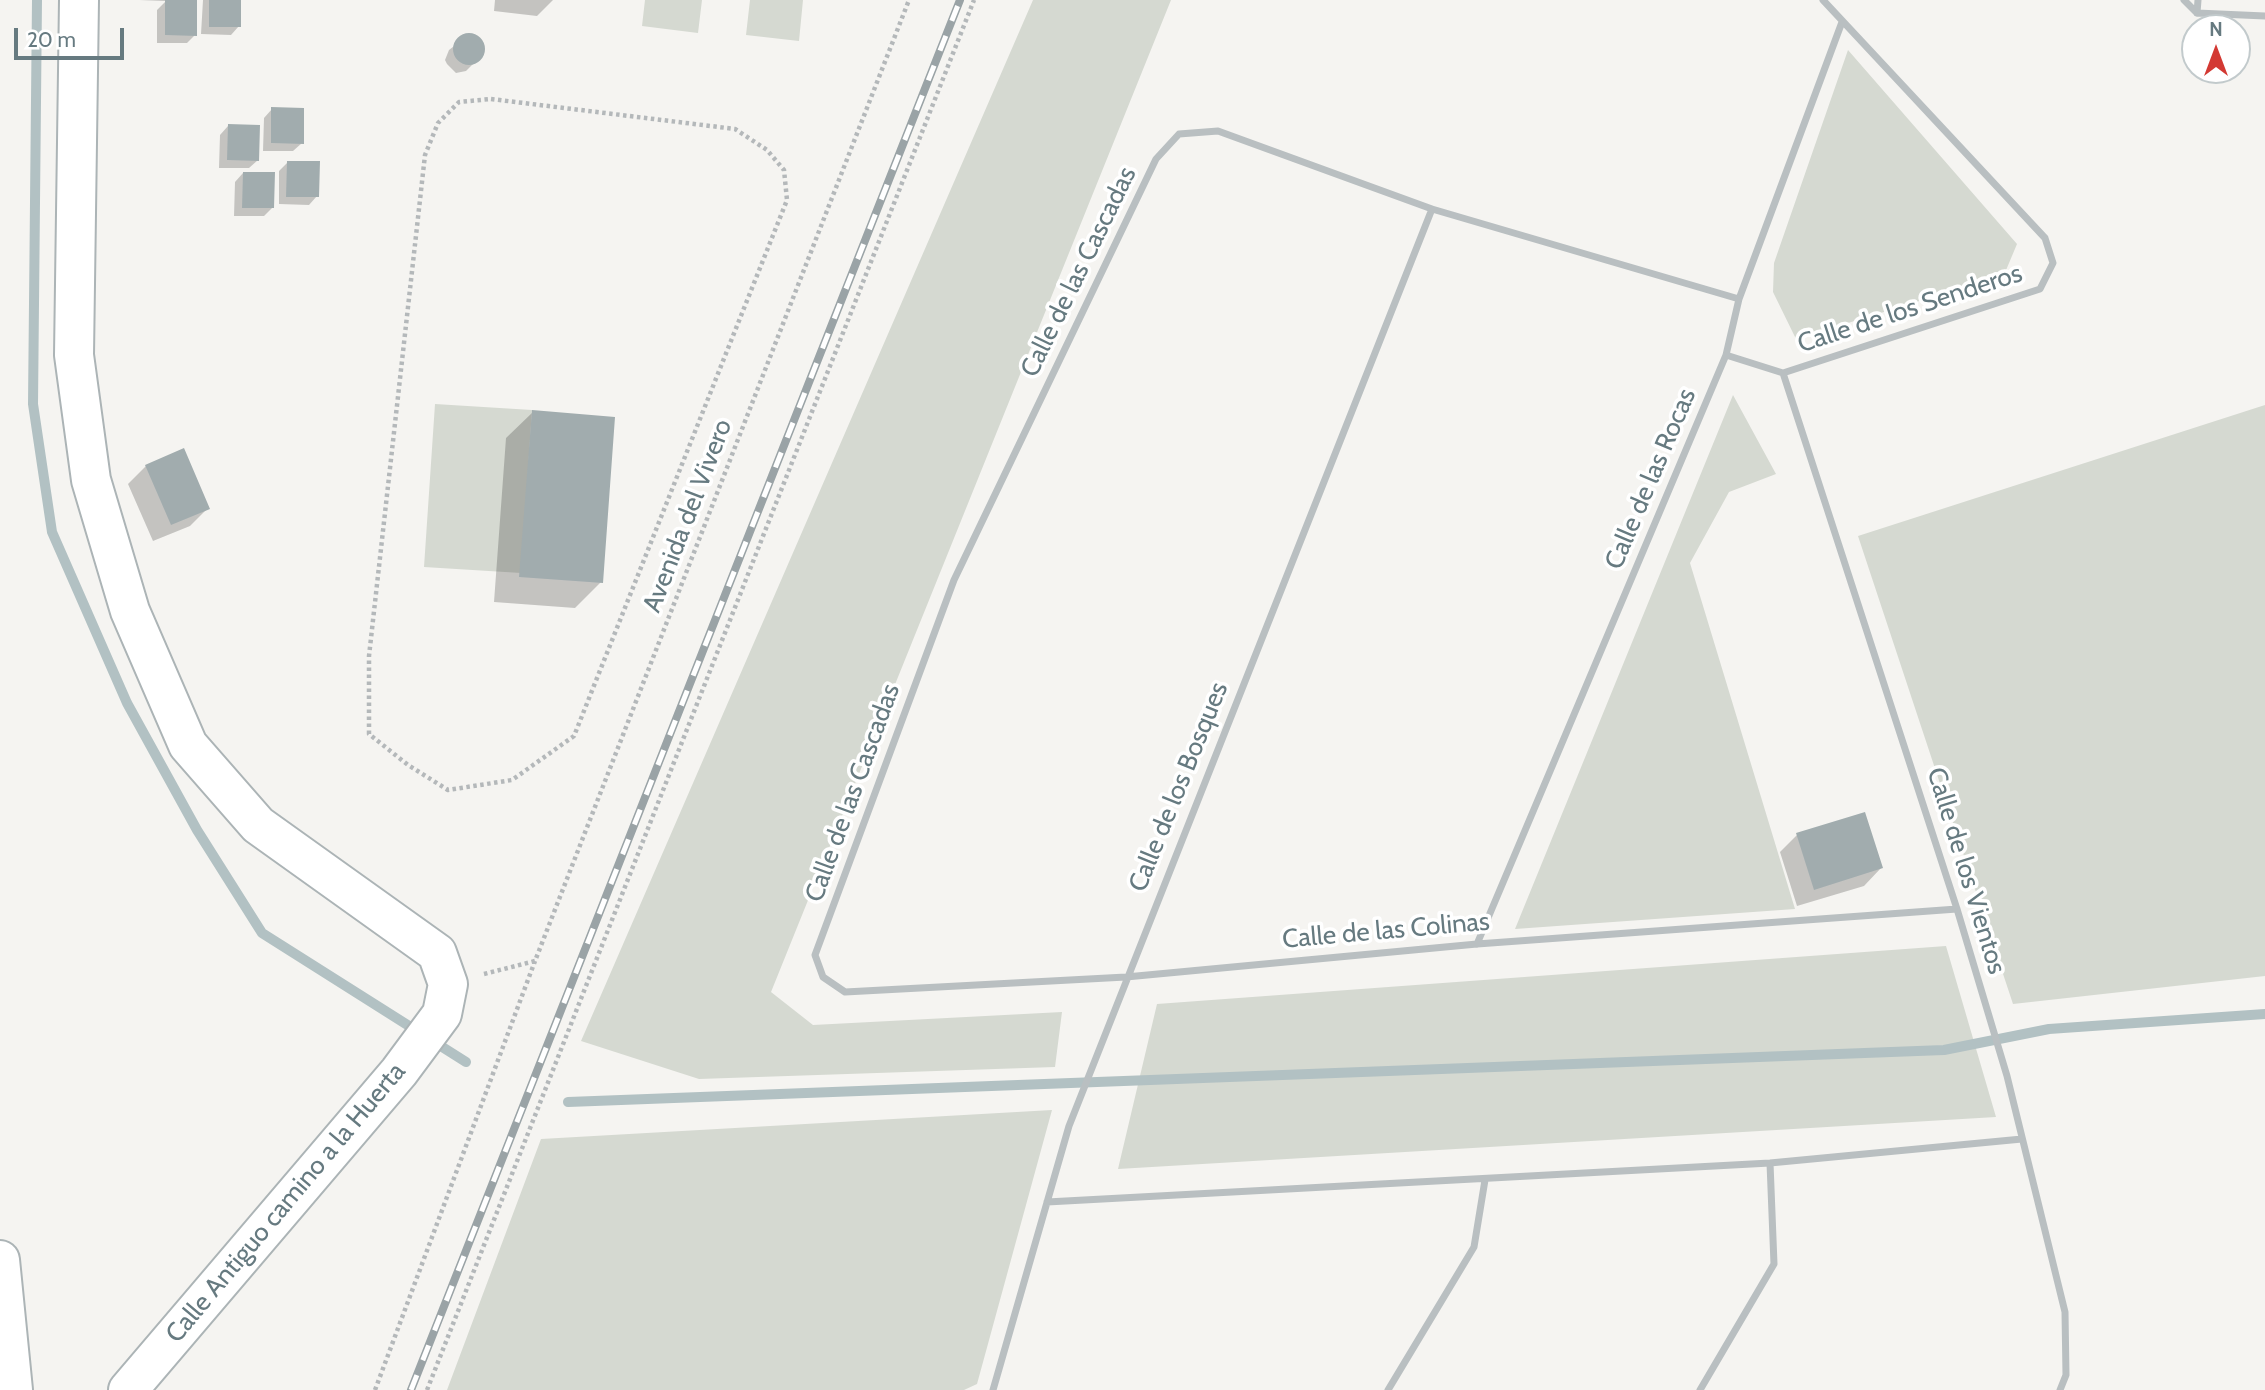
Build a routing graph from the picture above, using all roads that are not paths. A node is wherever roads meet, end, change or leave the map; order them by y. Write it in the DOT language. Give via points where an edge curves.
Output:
graph roads {
  1 [pos="79,0"];
  2 [pos="1823,0"];
  3 [pos="2184,0"];
  4 [pos="2197,0"];
  5 [pos="2197,13"];
  6 [pos="2265,16"];
  7 [pos="1842,22"];
  8 [pos="1432,209"];
  9 [pos="1739,299"];
  10 [pos="1726,355"];
  11 [pos="1783,373"];
  12 [pos="1957,909"];
  13 [pos="1477,944"];
  14 [pos="1126,976"];
  15 [pos="823,977"];
  16 [pos="2022,1139"];
  17 [pos="1770,1163"];
  18 [pos="1485,1180"];
  19 [pos="1047,1202"];
  20 [pos="0,1260"];
  21 [pos="13,1390"];
  22 [pos="128,1390"];
  23 [pos="993,1390"];
  24 [pos="1388,1390"];
  25 [pos="1700,1390"];
  26 [pos="2060,1390"];
  1 -- 22 [label="street, Calle Antiguo camino a la Huerta" via="74,355 91,480 130,611 188,745 258,825 437,953 445,999 399,1072"];
  2 -- 7 [label="street"];
  3 -- 5 [label="street"];
  4 -- 5 [label="street"];
  5 -- 6 [label="street"];
  7 -- 9 [label="street, Calle de las Rocas"];
  7 -- 11 [label="street, Calle de los Senderos" via="2045,238 2053,263 2040,289"];
  8 -- 9 [label="street, Calle de las Cascadas"];
  8 -- 14 [label="street, Calle de los Bosques"];
  8 -- 15 [label="street, Calle de las Cascadas" via="1219,131 1179,134 1156,159 954,580 815,955"];
  9 -- 10 [label="street, Calle de las Rocas"];
  10 -- 11 [label="street, Calle de los Senderos"];
  10 -- 13 [label="street, Calle de las Rocas"];
  11 -- 12 [label="street, Calle de los Vientos"];
  12 -- 13 [label="street, Calle de las Colinas"];
  12 -- 16 [label="street, Calle de los Vientos"];
  13 -- 14 [label="street, Calle de las Colinas"];
  14 -- 15 [label="street, Calle de las Colinas" via="845,992"];
  14 -- 19 [label="street, Calle de los Bosques" via="1069,1126"];
  16 -- 17 [label="street"];
  16 -- 26 [label="street, Calle de los Vientos" via="2066,1312 2066,1375"];
  17 -- 18 [label="street"];
  17 -- 25 [label="street" via="1774,1264"];
  18 -- 19 [label="street"];
  18 -- 24 [label="street" via="1474,1247"];
  19 -- 23 [label="street, Calle de los Bosques"];
  20 -- 21 [label="street"];
}
